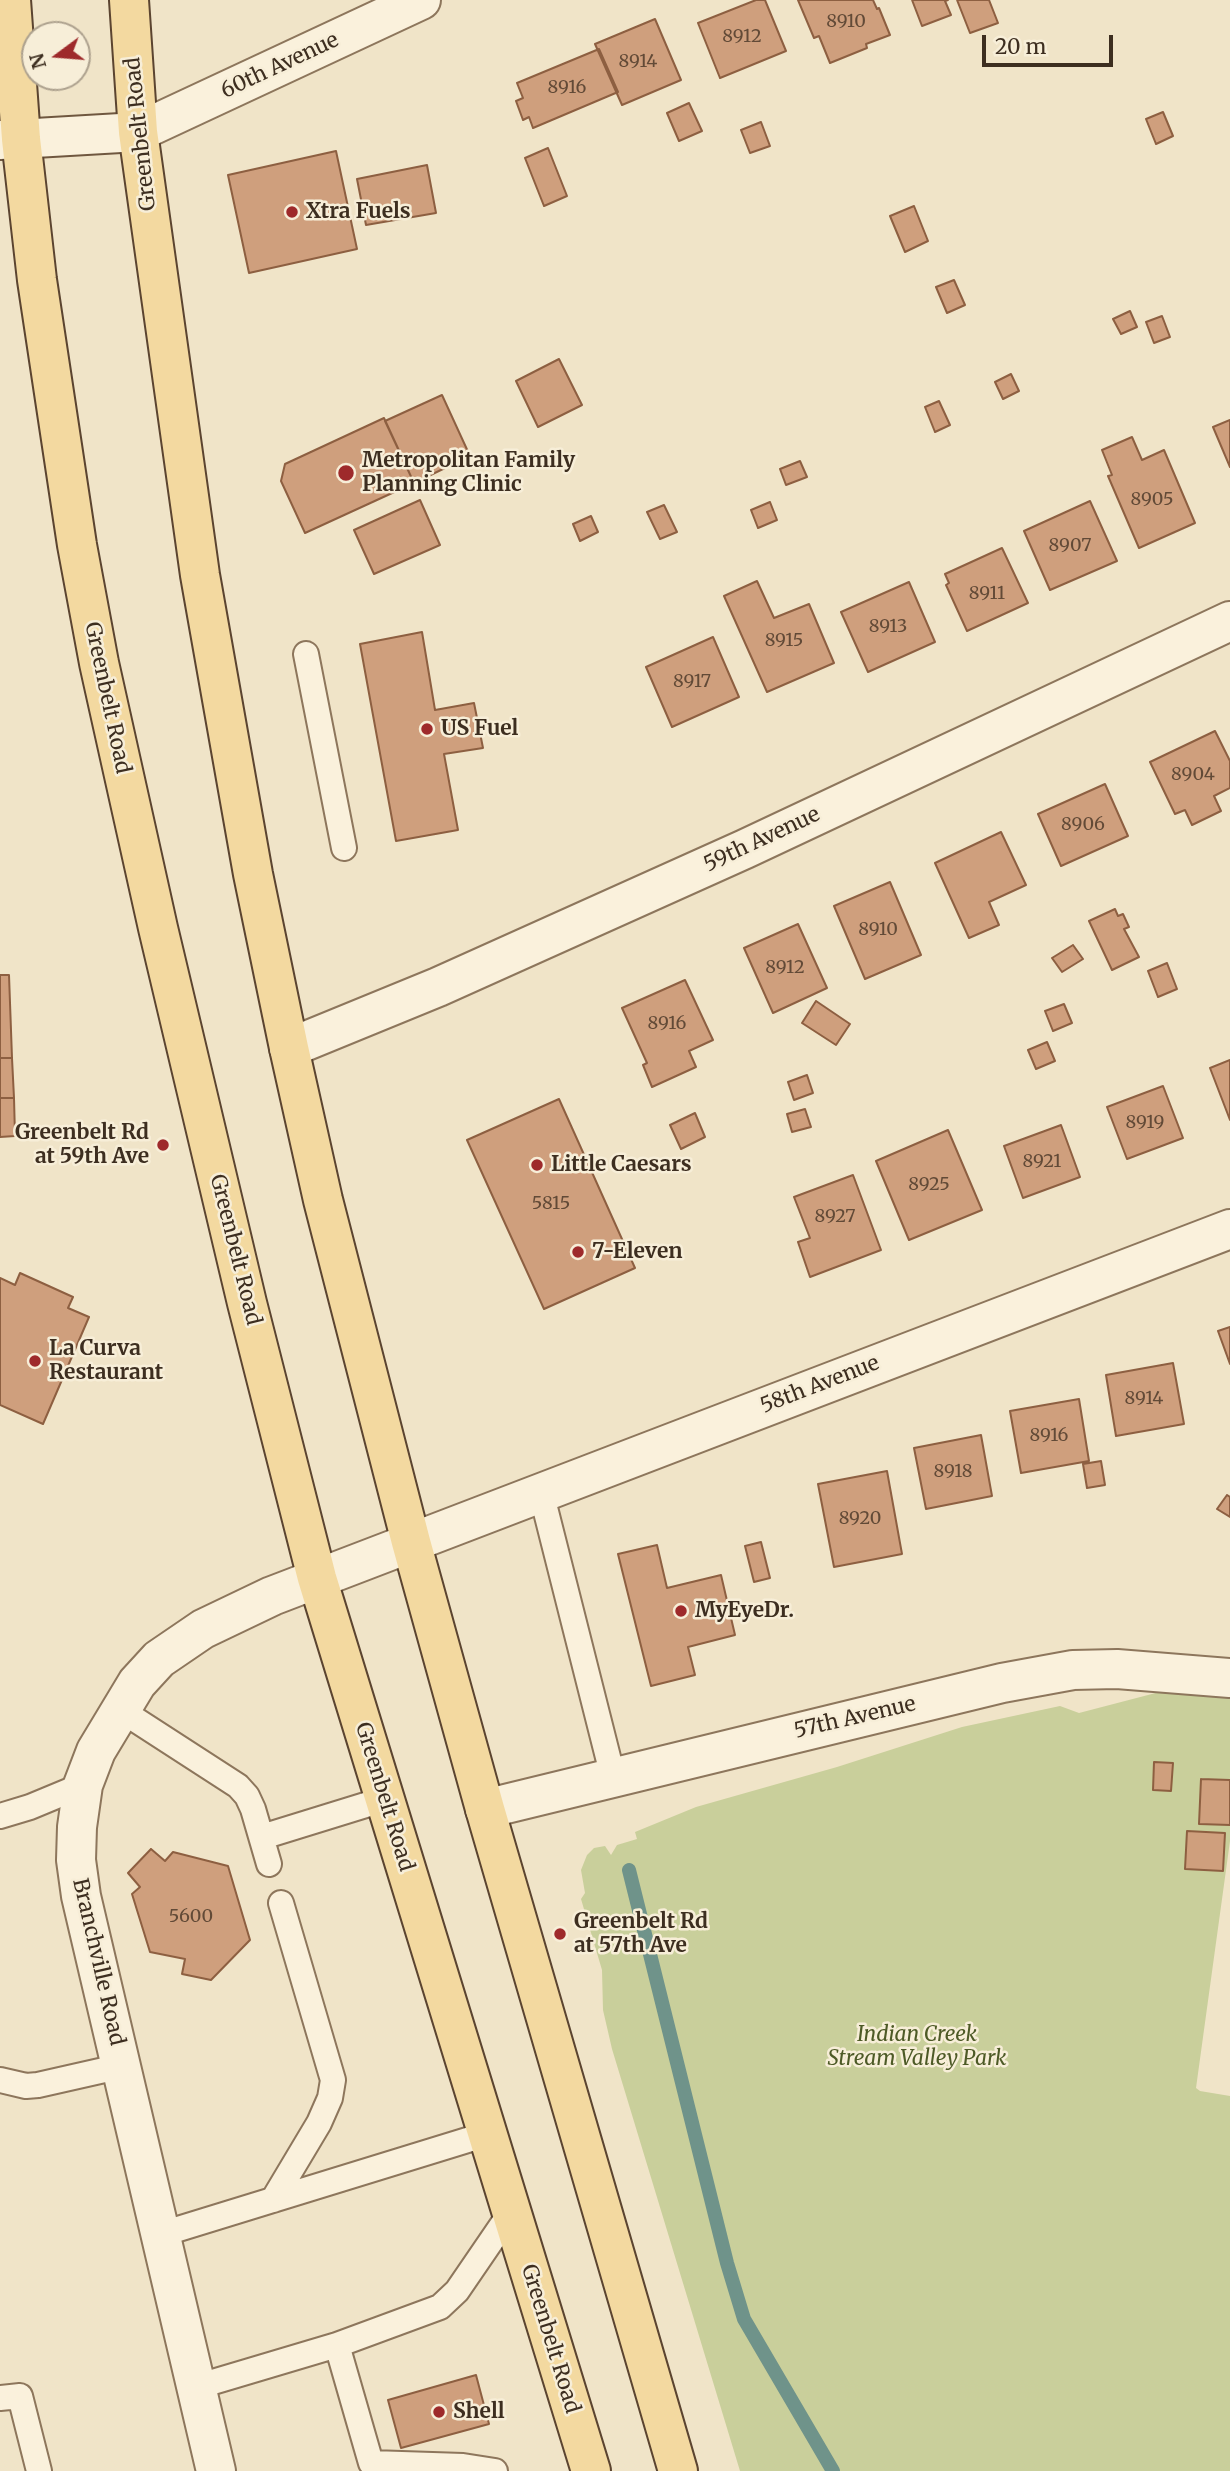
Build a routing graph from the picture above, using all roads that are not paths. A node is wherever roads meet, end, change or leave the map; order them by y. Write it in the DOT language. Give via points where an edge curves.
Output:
graph roads {
  1 [pos="11,0"];
  2 [pos="129,0"];
  3 [pos="422,0"];
  4 [pos="138,132"];
  5 [pos="11,139"];
  6 [pos="1230,621"];
  7 [pos="306,654"];
  8 [pos="344,848"];
  9 [pos="289,1048"];
  10 [pos="1230,1229"];
  11 [pos="541,1492"];
  12 [pos="411,1542"];
  13 [pos="317,1578"];
  14 [pos="1230,1678"];
  15 [pos="120,1709"];
  16 [pos="613,1777"];
  17 [pos="83,1785"];
  18 [pos="385,1799"];
  19 [pos="485,1809"];
  20 [pos="0,1816"];
  21 [pos="261,1837"];
  22 [pos="269,1864"];
  23 [pos="281,1903"];
  24 [pos="122,2066"];
  25 [pos="0,2080"];
  26 [pos="487,2134"];
  27 [pos="273,2200"];
  28 [pos="511,2211"];
  29 [pos="162,2234"];
  30 [pos="337,2345"];
  31 [pos="196,2387"];
  32 [pos="0,2398"];
  33 [pos="39,2471"];
  34 [pos="216,2471"];
  35 [pos="495,2471"];
  36 [pos="591,2471"];
  37 [pos="678,2471"];
  1 -- 5 [label="main road, Greenbelt Road"];
  2 -- 4 [label="main road, Greenbelt Road"];
  3 -- 4 [label="street, 60th Avenue"];
  4 -- 5 [label="street"];
  4 -- 9 [label="main road, Greenbelt Road" via="200,575"];
  5 -- 13 [label="main road, Greenbelt Road" via="99,663 247,1303"];
  6 -- 9 [label="street, 59th Avenue" via="745,849 438,987"];
  7 -- 8 [label="lane"];
  9 -- 12 [label="main road, Greenbelt Road"];
  10 -- 11 [label="street, 58th Avenue"];
  11 -- 12 [label="street, 58th Avenue"];
  11 -- 16 [label="lane"];
  12 -- 13 [label="street, Branchville Road"];
  12 -- 19 [label="main road, Greenbelt Road"];
  13 -- 15 [label="street, Branchville Road" via="227,1617 180,1644 159,1659"];
  13 -- 18 [label="main road, Greenbelt Road"];
  14 -- 16 [label="street, 57th Avenue" via="1073,1670"];
  15 -- 17 [label="street, Branchville Road"];
  15 -- 21 [label="lane" via="238,1786 247,1796"];
  16 -- 19 [label="street, 57th Avenue"];
  17 -- 20 [label="lane"];
  17 -- 24 [label="street, Branchville Road" via="76,1860"];
  18 -- 21 [label="lane"];
  18 -- 26 [label="main road, Greenbelt Road"];
  19 -- 37 [label="main road, Greenbelt Road"];
  21 -- 22 [label="lane"];
  23 -- 27 [label="lane" via="333,2080 319,2123"];
  24 -- 25 [label="lane" via="38,2085"];
  24 -- 29 [label="street, Branchville Road"];
  26 -- 27 [label="lane"];
  26 -- 28 [label="main road, Greenbelt Road"];
  27 -- 29 [label="lane"];
  28 -- 30 [label="lane" via="457,2291 440,2306"];
  28 -- 36 [label="main road, Greenbelt Road"];
  29 -- 31 [label="street, Branchville Road"];
  30 -- 31 [label="lane"];
  30 -- 35 [label="lane" via="371,2463"];
  31 -- 34 [label="street, Branchville Road"];
  32 -- 33 [label="lane" via="20,2396"];
}
